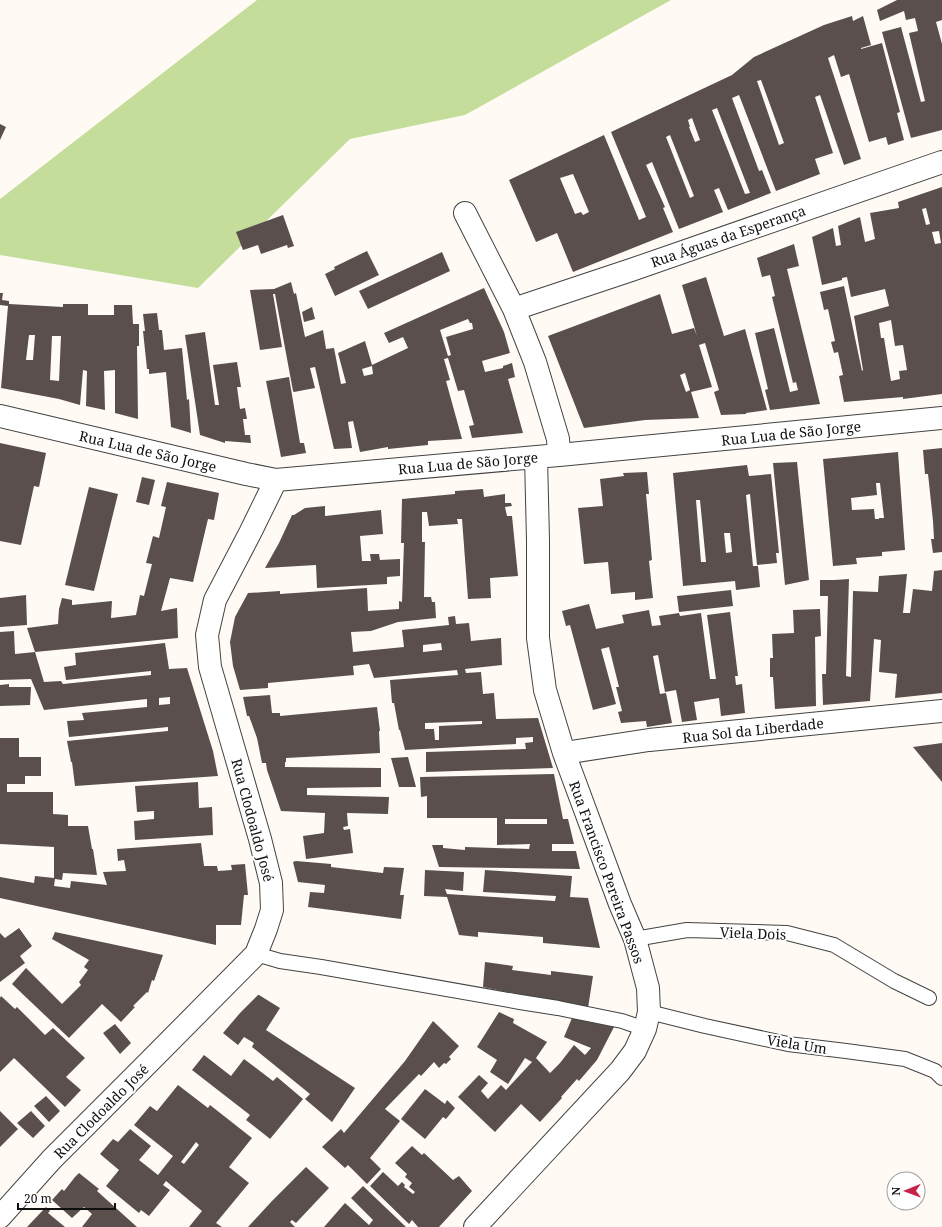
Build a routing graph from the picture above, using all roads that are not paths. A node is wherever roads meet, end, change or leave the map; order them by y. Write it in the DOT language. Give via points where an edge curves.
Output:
graph roads {
  1 [pos="942,162"];
  2 [pos="465,213"];
  3 [pos="514,309"];
  4 [pos="0,416"];
  5 [pos="942,418"];
  6 [pos="560,455"];
  7 [pos="536,457"];
  8 [pos="276,480"];
  9 [pos="942,711"];
  10 [pos="564,753"];
  11 [pos="635,939"];
  12 [pos="256,954"];
  13 [pos="929,998"];
  14 [pos="647,1021"];
  15 [pos="942,1078"];
  16 [pos="0,1217"];
  17 [pos="476,1227"];
  1 -- 3 [label="street, Rua Águas da Esperança"];
  2 -- 3 [label="street"];
  3 -- 6 [label="street" via="535,362 558,439"];
  4 -- 8 [label="street, Rua Lua de São Jorge"];
  5 -- 6 [label="street, Rua Lua de São Jorge"];
  6 -- 7 [label="street, Rua Lua de São Jorge"];
  7 -- 8 [label="street, Rua Lua de São Jorge"];
  7 -- 10 [label="street, Rua Francisco Pereira Passos" via="538,638 545,690"];
  8 -- 12 [label="street, Rua Clodoaldo José" via="215,600 207,635 210,667 271,883 272,910"];
  9 -- 10 [label="street, Rua Sol da Liberdade" via="649,740"];
  10 -- 11 [label="street, Rua Francisco Pereira Passos"];
  11 -- 13 [label="lane, Viela Dois" via="687,930 787,933 834,945 894,981"];
  11 -- 14 [label="street, Rua Francisco Pereira Passos" via="648,988"];
  12 -- 14 [label="lane, Viela Um" via="280,961 322,966 622,1021"];
  12 -- 16 [label="street, Rua Clodoaldo José" via="52,1159"];
  14 -- 15 [label="lane, Viela Um" via="705,1026 788,1044 905,1059 935,1071"];
  14 -- 17 [label="street, Rua Francisco Pereira Passos" via="635,1051 620,1071"];
}
